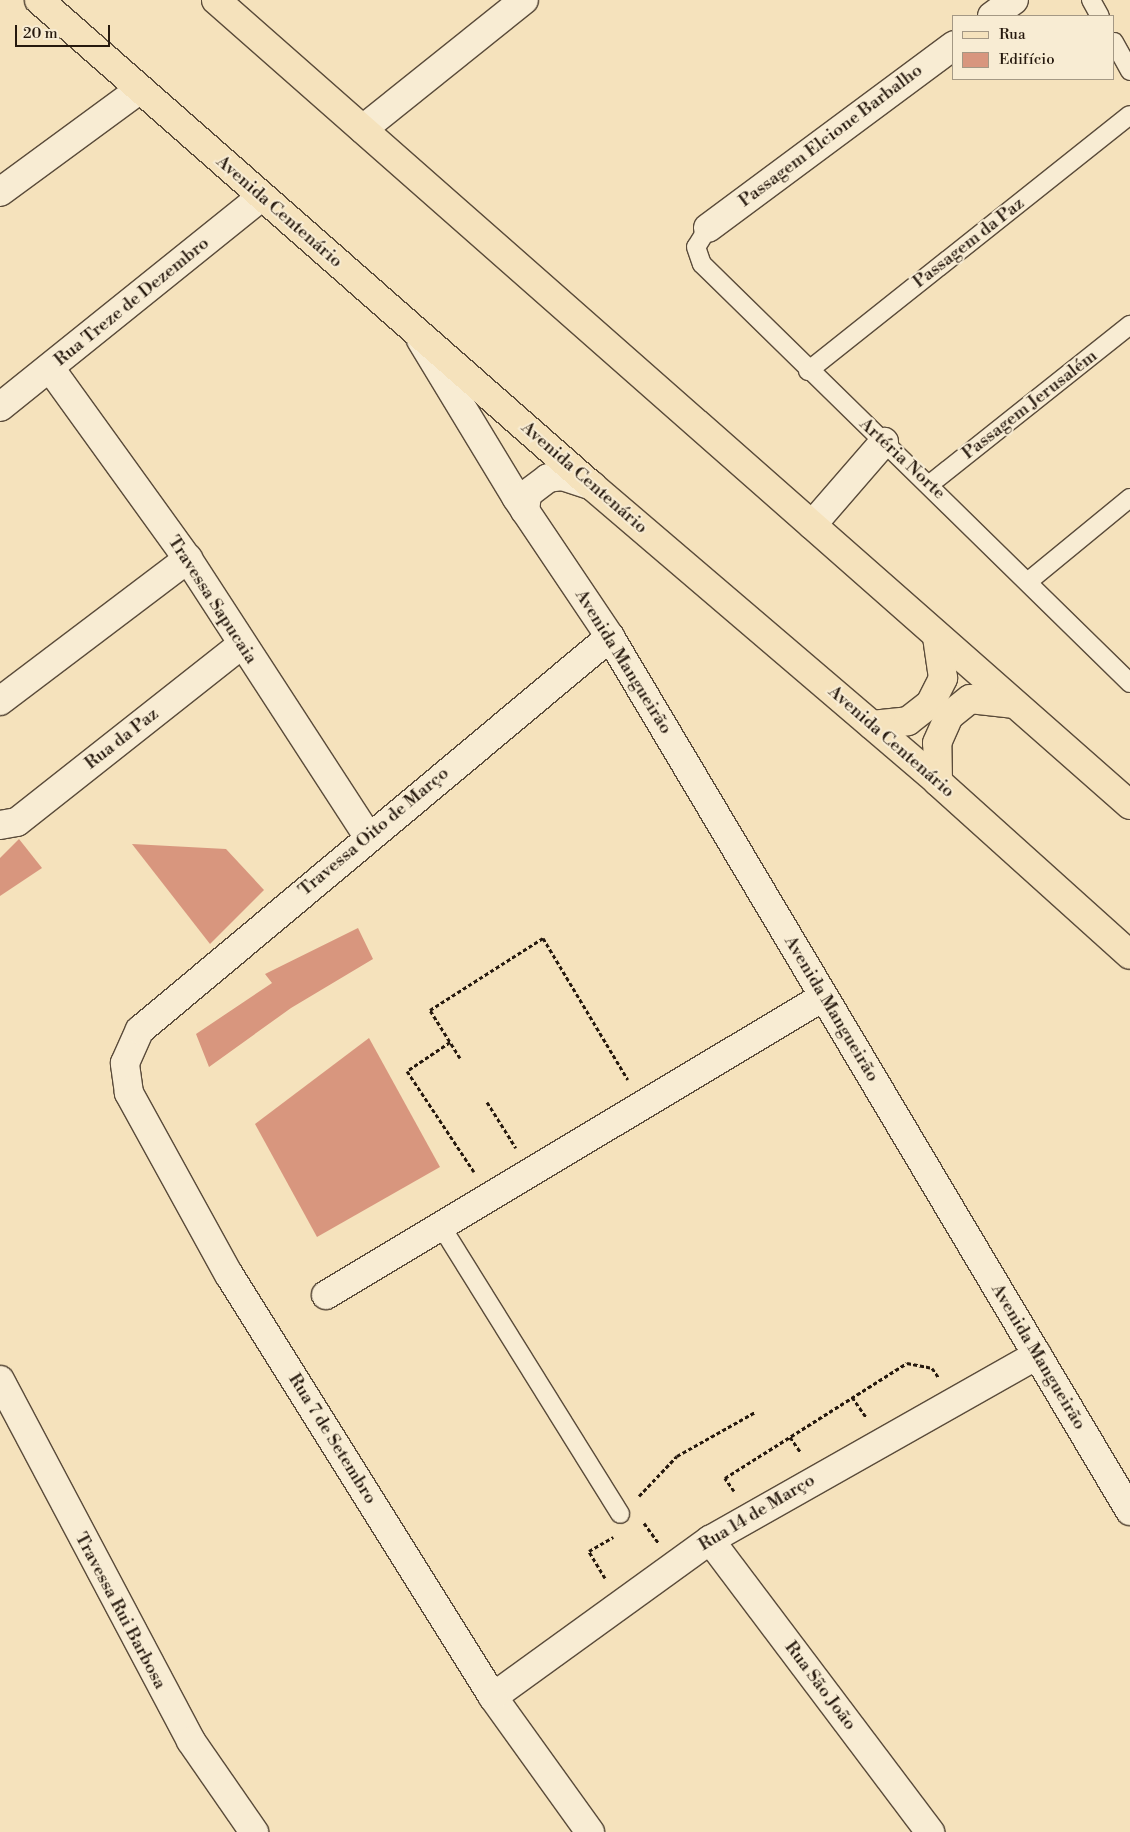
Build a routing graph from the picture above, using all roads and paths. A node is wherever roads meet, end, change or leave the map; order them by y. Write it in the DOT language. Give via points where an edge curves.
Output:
graph roads {
  1 [pos="39,0"];
  2 [pos="524,0"];
  3 [pos="1014,0"];
  4 [pos="1091,0"];
  5 [pos="229,4"];
  6 [pos="993,15"];
  7 [pos="1099,15"];
  8 [pos="1115,44"];
  9 [pos="952,46"];
  10 [pos="1130,71"];
  11 [pos="139,90"];
  12 [pos="1130,115"];
  13 [pos="363,129"];
  14 [pos="0,192"];
  15 [pos="262,196"];
  16 [pos="708,228"];
  17 [pos="1130,326"];
  18 [pos="416,333"];
  19 [pos="50,368"];
  20 [pos="808,371"];
  21 [pos="0,407"];
  22 [pos="884,442"];
  23 [pos="930,484"];
  24 [pos="592,486"];
  25 [pos="1130,498"];
  26 [pos="525,511"];
  27 [pos="812,525"];
  28 [pos="188,559"];
  29 [pos="1030,580"];
  30 [pos="610,637"];
  31 [pos="937,637"];
  32 [pos="241,645"];
  33 [pos="1130,682"];
  34 [pos="0,701"];
  35 [pos="1013,704"];
  36 [pos="872,725"];
  37 [pos="938,782"];
  38 [pos="1130,805"];
  39 [pos="0,824"];
  40 [pos="368,836"];
  41 [pos="1130,955"];
  42 [pos="823,997"];
  43 [pos="140,1030"];
  44 [pos="450,1042"];
  45 [pos="460,1058"];
  46 [pos="487,1102"];
  47 [pos="643,1105"];
  48 [pos="532,1172"];
  49 [pos="490,1197"];
  50 [pos="440,1226"];
  51 [pos="326,1295"];
  52 [pos="1037,1355"];
  53 [pos="907,1363"];
  54 [pos="0,1380"];
  55 [pos="755,1412"];
  56 [pos="725,1478"];
  57 [pos="1130,1511"];
  58 [pos="620,1514"];
  59 [pos="710,1540"];
  60 [pos="493,1697"];
  61 [pos="254,1832"];
  62 [pos="590,1832"];
  63 [pos="930,1832"];
  1 -- 11 [label="main road, Avenida Centenário"];
  2 -- 13 [label="street"];
  3 -- 6 [label="street"];
  4 -- 7 [label="lane"];
  5 -- 13 [label="main road"];
  8 -- 10 [label="lane"];
  9 -- 16 [label="street, Passagem Elcione Barbalho"];
  11 -- 14 [label="street"];
  11 -- 15 [label="main road, Avenida Centenário"];
  12 -- 20 [label="lane, Passagem da Paz"];
  13 -- 27 [label="main road"];
  15 -- 18 [label="main road, Avenida Centenário"];
  15 -- 19 [label="street, Rua Treze de Dezembro"];
  16 -- 20 [label="lane, Artéria Norte" via="696,247 702,264"];
  17 -- 23 [label="lane, Passagem Jerusalém"];
  18 -- 24 [label="main road, Avenida Centenário"];
  18 -- 26 [label="street, Avenida Mangueirão"];
  19 -- 21 [label="street, Rua Treze de Dezembro"];
  19 -- 28 [label="street, Travessa Sapucaia"];
  20 -- 22 [label="lane, Artéria Norte"];
  22 -- 23 [label="lane, Artéria Norte"];
  22 -- 27 [label="street"];
  23 -- 29 [label="lane, Artéria Norte"];
  24 -- 26 [label="street" via="562,476 548,478 527,494"];
  24 -- 36 [label="main road, Avenida Centenário"];
  25 -- 29 [label="lane"];
  26 -- 30 [label="street, Avenida Mangueirão"];
  27 -- 31 [label="main road"];
  28 -- 32 [label="street, Travessa Sapucaia"];
  28 -- 34 [label="street"];
  29 -- 33 [label="lane, Artéria Norte"];
  30 -- 40 [label="street, Travessa Oito de Março"];
  30 -- 42 [label="street, Avenida Mangueirão"];
  31 -- 35 [label="main road"];
  31 -- 36 [label="main road" via="944,678 930,704 908,721"];
  32 -- 39 [label="street, Rua da Paz" via="17,822"];
  32 -- 40 [label="street, Travessa Sapucaia"];
  35 -- 37 [label="main road" via="970,699 949,716 937,744"];
  35 -- 38 [label="main road"];
  36 -- 37 [label="main road, Avenida Centenário"];
  37 -- 41 [label="main road, Avenida Centenário"];
  40 -- 43 [label="street, Travessa Oito de Março"];
  42 -- 47 [label="street"];
  42 -- 52 [label="street, Avenida Mangueirão"];
  43 -- 60 [label="street, Rua 7 de Setembro" via="125,1063 129,1094 229,1275"];
  44 -- 45 [label="path"];
  44 -- 47 [label="path" via="430,1010 543,938"];
  44 -- 49 [label="path" via="407,1071"];
  46 -- 48 [label="path"];
  47 -- 48 [label="street"];
  48 -- 49 [label="street"];
  49 -- 50 [label="street"];
  50 -- 51 [label="street"];
  50 -- 58 [label="lane"];
  52 -- 57 [label="street, Avenida Mangueirão"];
  52 -- 59 [label="street, Rua 14 de Março"];
  53 -- 56 [label="path"];
  54 -- 61 [label="street, Travessa Rui Barbosa" via="191,1741"];
  55 -- 58 [label="path" via="677,1456"];
  59 -- 60 [label="street, Rua 14 de Março"];
  59 -- 63 [label="street, Rua São João"];
  60 -- 62 [label="street, Rua 7 de Setembro"];
}
